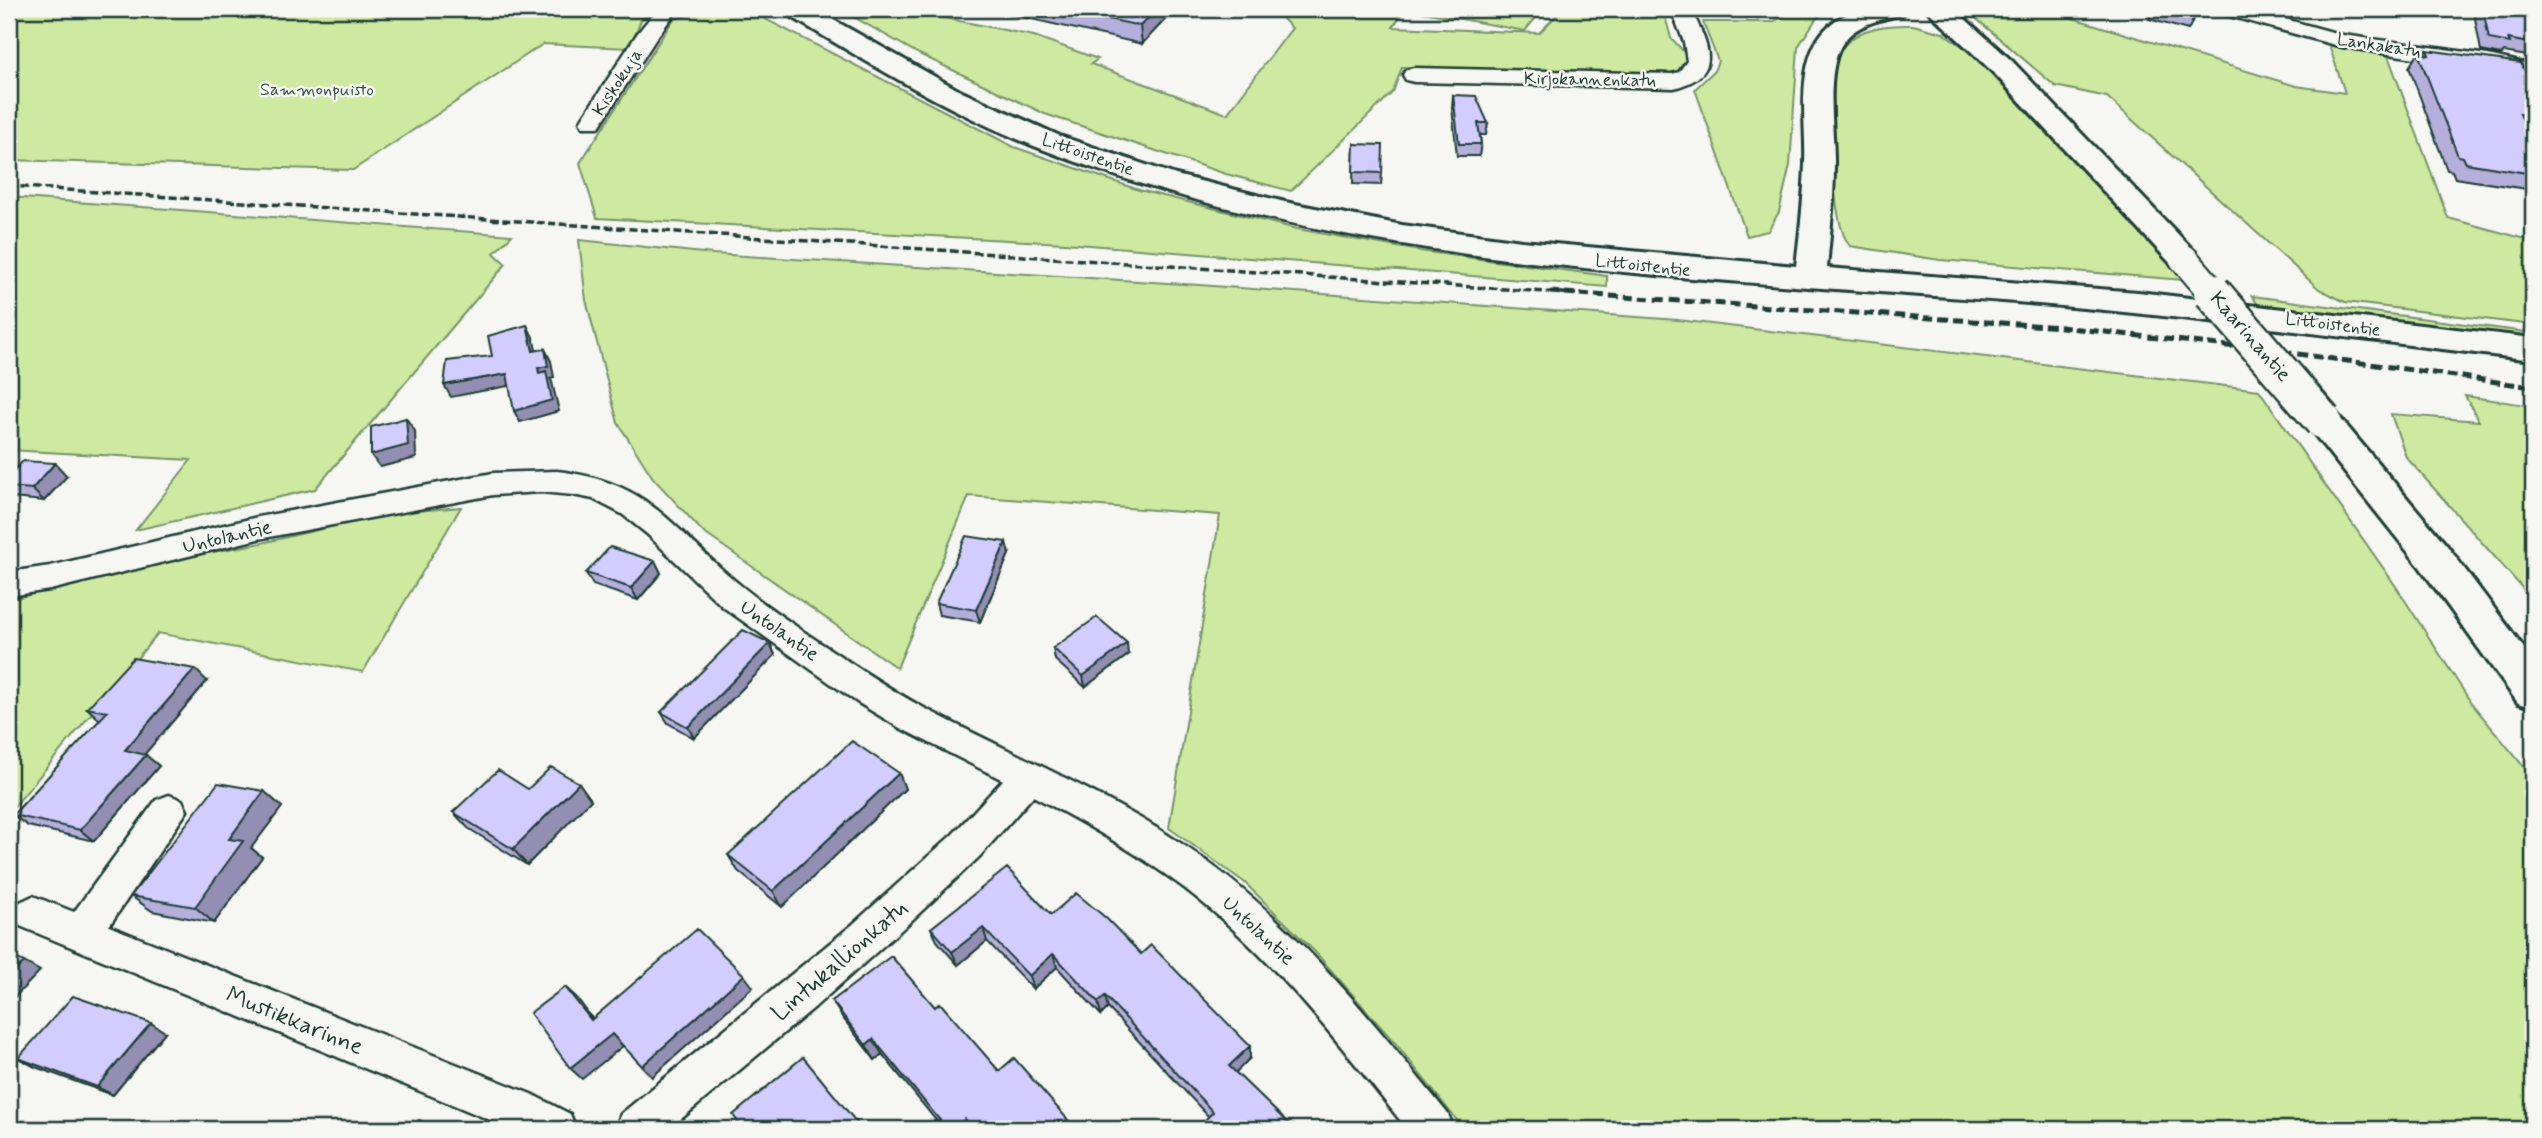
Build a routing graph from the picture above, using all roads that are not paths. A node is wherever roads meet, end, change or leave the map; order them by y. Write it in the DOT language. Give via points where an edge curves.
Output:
graph roads {
  1 [pos="668,9"];
  2 [pos="796,9"];
  3 [pos="1681,9"];
  4 [pos="1894,9"];
  5 [pos="1939,9"];
  6 [pos="2226,9"];
  7 [pos="2533,72"];
  8 [pos="1415,75"];
  9 [pos="591,122"];
  10 [pos="1810,278"];
  11 [pos="2533,349"];
  12 [pos="9,584"];
  13 [pos="2533,691"];
  14 [pos="1028,776"];
  15 [pos="169,811"];
  16 [pos="33,914"];
  17 [pos="82,933"];
  18 [pos="555,1129"];
  19 [pos="636,1129"];
  20 [pos="1433,1129"];
  1 -- 9 [label="street, Kiskokuja"];
  2 -- 10 [label="street, Littoistentie" via="917,80 1014,127 1224,198 1427,240 1640,265"];
  3 -- 8 [label="street, Kirjokannenkatu" via="1700,60 1697,71 1688,78"];
  4 -- 10 [label="street" via="1840,29 1826,51"];
  5 -- 13 [label="street, Kaarinantie, bridge" via="2003,67 2184,258 2434,557"];
  6 -- 7 [label="street, Lankakatu" via="2335,39"];
  10 -- 11 [label="street, Littoistentie" via="2163,305"];
  12 -- 14 [label="street, Untolantie" via="326,514 480,486 540,481 583,486 631,505 754,613 867,691"];
  14 -- 19 [label="street, Lintukallionkatu" via="985,827 874,930"];
  14 -- 20 [label="street, Untolantie" via="1151,844 1223,896 1319,988"];
  15 -- 17 [label="street"];
  16 -- 17 [label="street, Mustikkarinne"];
  17 -- 18 [label="street, Mustikkarinne" via="516,1109"];
}
